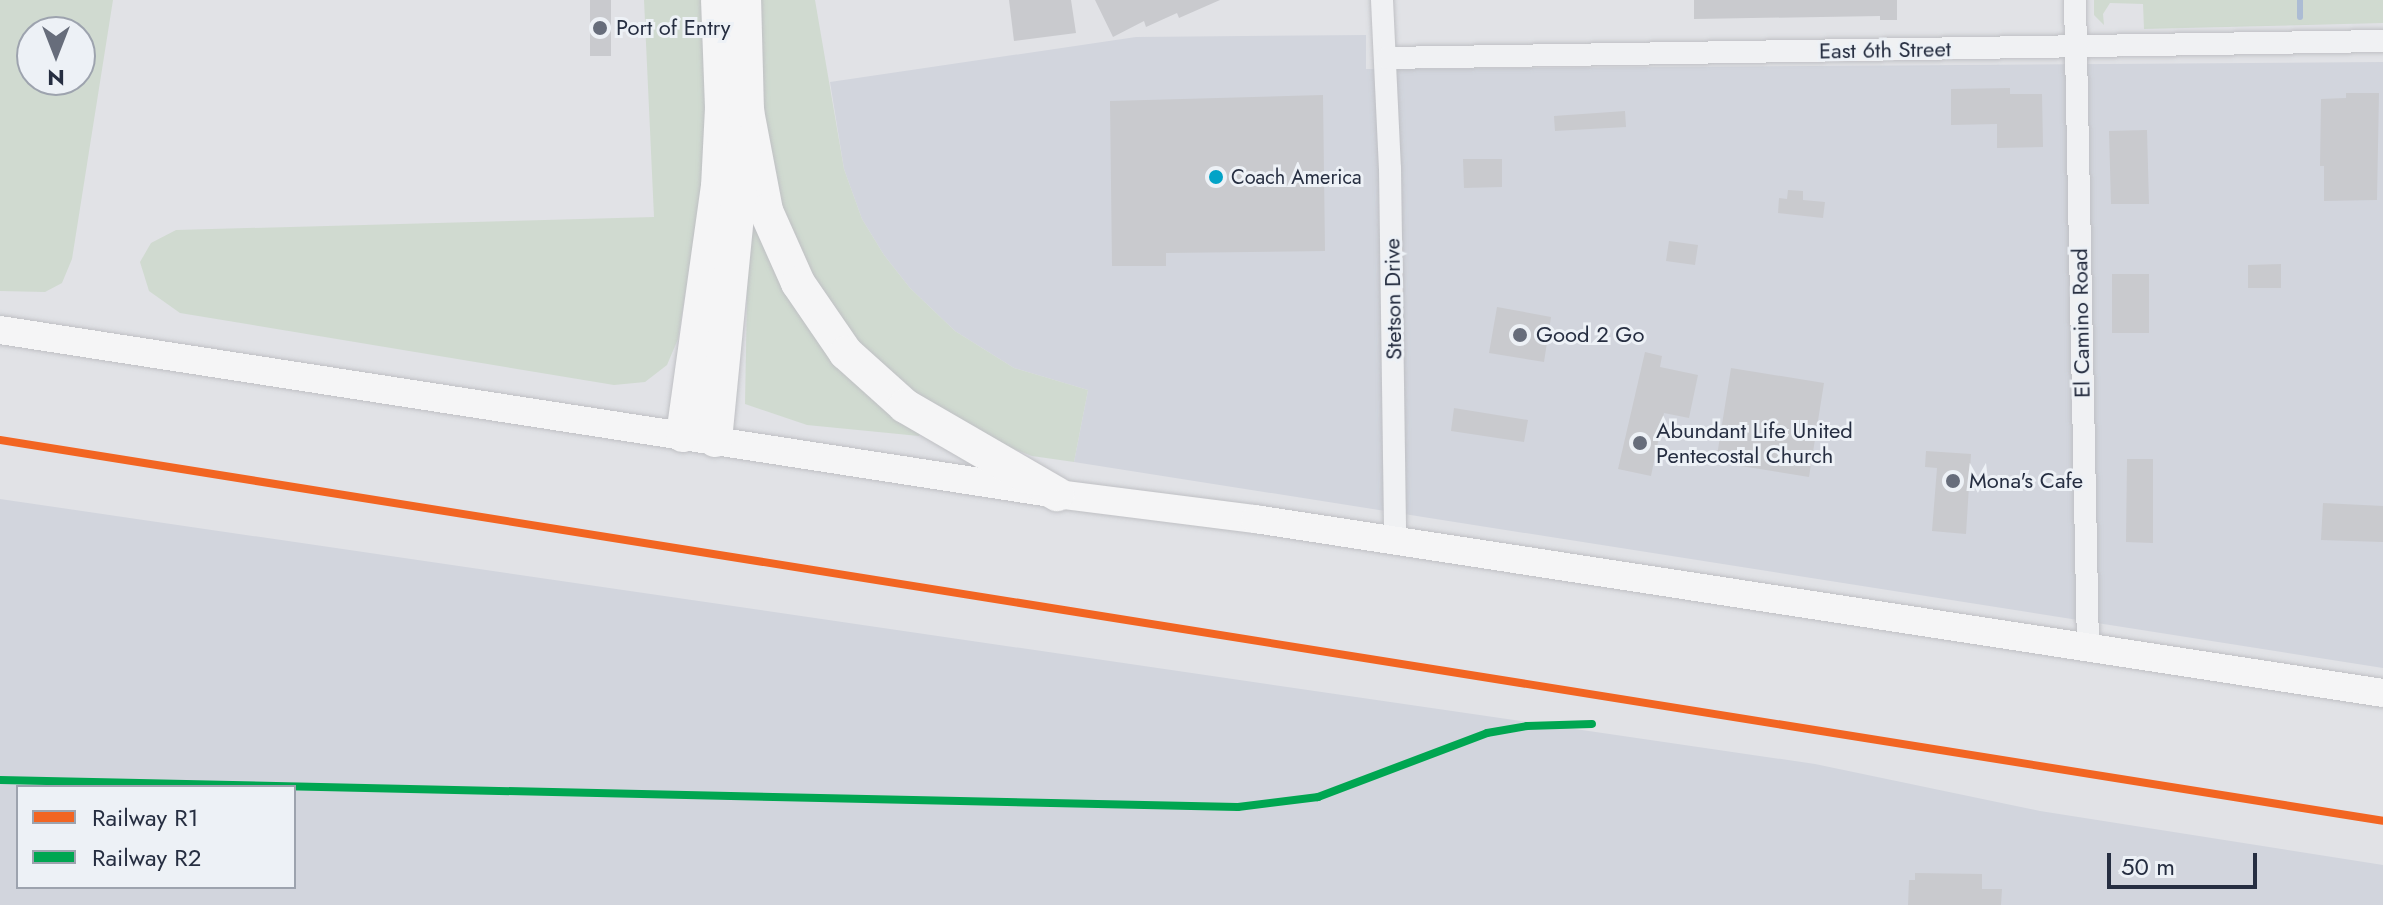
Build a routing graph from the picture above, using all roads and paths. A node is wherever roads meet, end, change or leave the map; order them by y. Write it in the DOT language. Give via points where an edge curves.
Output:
graph roads {
  1 [pos="718,0"];
  2 [pos="744,0"];
  3 [pos="1382,0"];
  4 [pos="2075,0"];
  5 [pos="2383,41"];
  6 [pos="2076,47"];
  7 [pos="1387,58"];
  8 [pos="747,111"];
  9 [pos="0,330"];
  10 [pos="699,438"];
  11 [pos="1057,494"];
  12 [pos="1395,541"];
  13 [pos="2088,646"];
  14 [pos="2383,693"];
  1 -- 10 [label="highway" via="722,108"];
  2 -- 8 [label="highway"];
  3 -- 7 [label="street, Stetson Drive"];
  4 -- 6 [label="street, El Camino Road"];
  5 -- 6 [label="street, East 6th Street"];
  6 -- 7 [label="street, East 6th Street"];
  6 -- 13 [label="street, El Camino Road"];
  7 -- 12 [label="street, Stetson Drive"];
  8 -- 10 [label="highway"];
  8 -- 11 [label="highway" via="766,211 798,283 846,353 905,406"];
  9 -- 10 [label="main road"];
  10 -- 11 [label="main road"];
  11 -- 12 [label="main road"];
  12 -- 13 [label="main road"];
  13 -- 14 [label="main road"];
}
